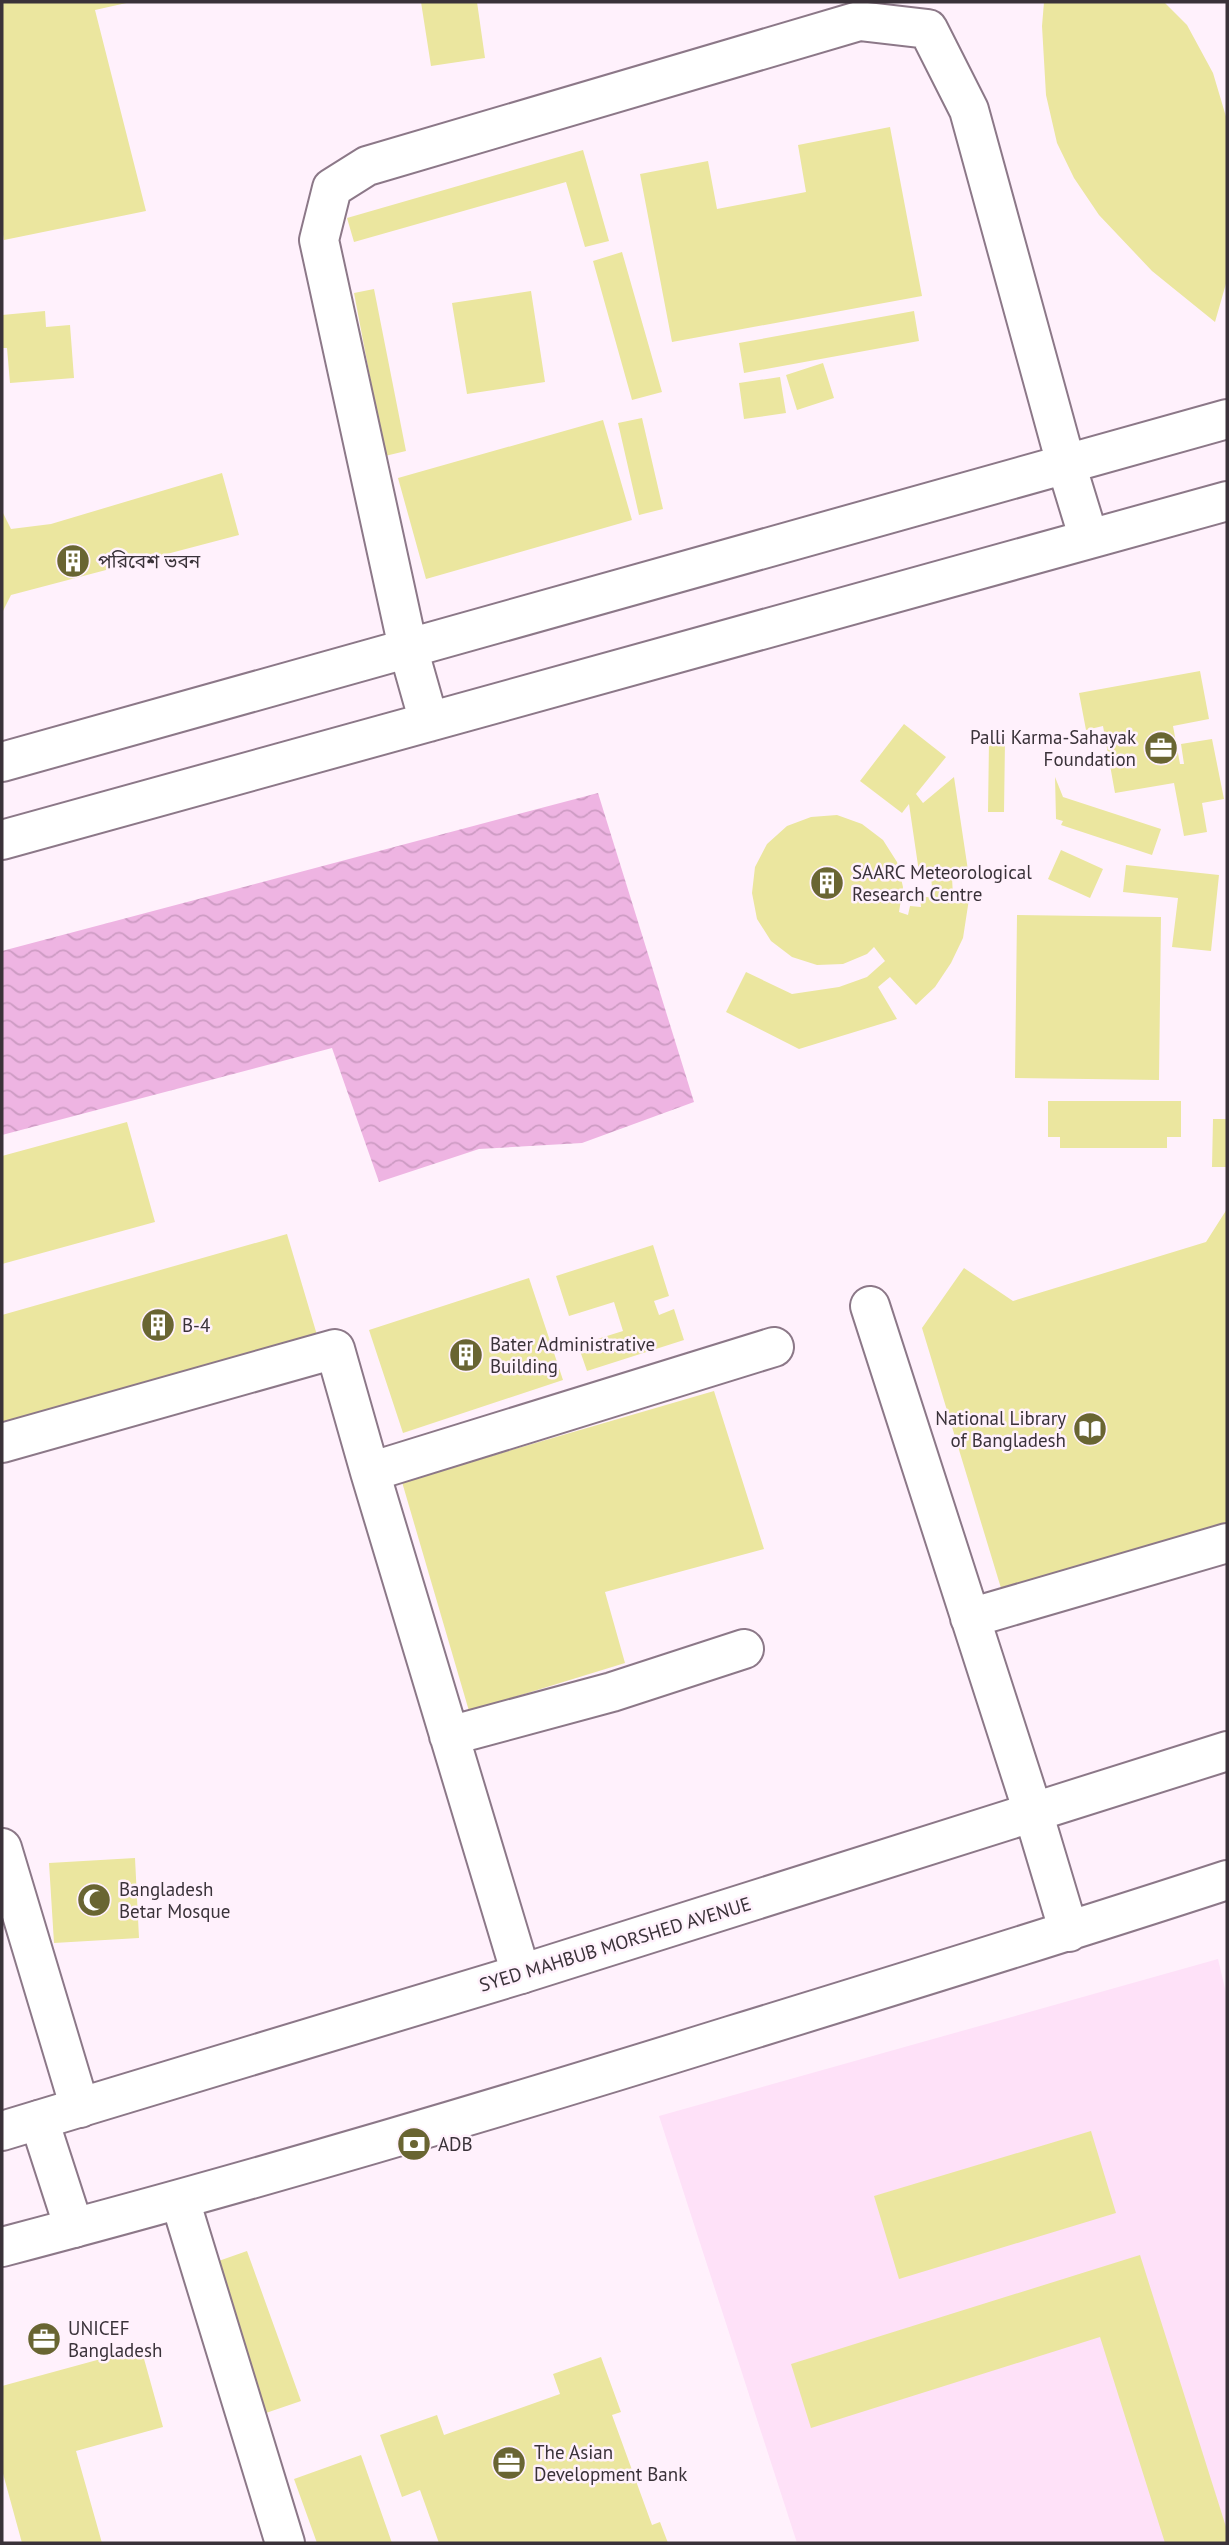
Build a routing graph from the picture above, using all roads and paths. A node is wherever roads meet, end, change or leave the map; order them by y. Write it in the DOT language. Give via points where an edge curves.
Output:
graph roads {
  1 [pos="1227,419"];
  2 [pos="1066,464"];
  3 [pos="1227,501"];
  4 [pos="1089,539"];
  5 [pos="408,648"];
  6 [pos="429,722"];
  7 [pos="2,762"];
  8 [pos="2,840"];
  9 [pos="870,1306"];
  10 [pos="774,1348"];
  11 [pos="2,1443"];
  12 [pos="370,1472"];
  13 [pos="1227,1543"];
  14 [pos="971,1618"];
  15 [pos="744,1649"];
  16 [pos="449,1736"];
  17 [pos="1227,1751"];
  18 [pos="1033,1812"];
  19 [pos="2,1848"];
  20 [pos="1227,1880"];
  21 [pos="1069,1932"];
  22 [pos="521,1974"];
  23 [pos="80,2108"];
  24 [pos="39,2120"];
  25 [pos="2,2131"];
  26 [pos="180,2200"];
  27 [pos="74,2228"];
  28 [pos="2,2247"];
  29 [pos="285,2543"];
  1 -- 2 [label="street"];
  2 -- 4 [label="street"];
  2 -- 5 [label="street"];
  2 -- 5 [label="street" via="969,110 928,29 859,21 367,166 332,188 319,240"];
  3 -- 4 [label="street"];
  4 -- 6 [label="street"];
  5 -- 6 [label="street"];
  5 -- 7 [label="street"];
  6 -- 8 [label="street"];
  9 -- 14 [label="street"];
  10 -- 12 [label="street"];
  11 -- 12 [label="street" via="335,1349"];
  12 -- 16 [label="street"];
  13 -- 14 [label="street"];
  14 -- 18 [label="street"];
  15 -- 16 [label="street" via="612,1692"];
  16 -- 22 [label="street"];
  17 -- 18 [label="street, SYED MAHBUB MORSHED AVENUE"];
  18 -- 21 [label="street"];
  18 -- 22 [label="street, SYED MAHBUB MORSHED AVENUE"];
  19 -- 23 [label="street"];
  20 -- 21 [label="street"];
  21 -- 26 [label="street" via="445,2124"];
  22 -- 23 [label="street, SYED MAHBUB MORSHED AVENUE"];
  23 -- 24 [label="street, SYED MAHBUB MORSHED AVENUE"];
  24 -- 25 [label="street, SYED MAHBUB MORSHED AVENUE"];
  24 -- 27 [label="street"];
  26 -- 27 [label="street"];
  26 -- 29 [label="street"];
  27 -- 28 [label="street"];
}
